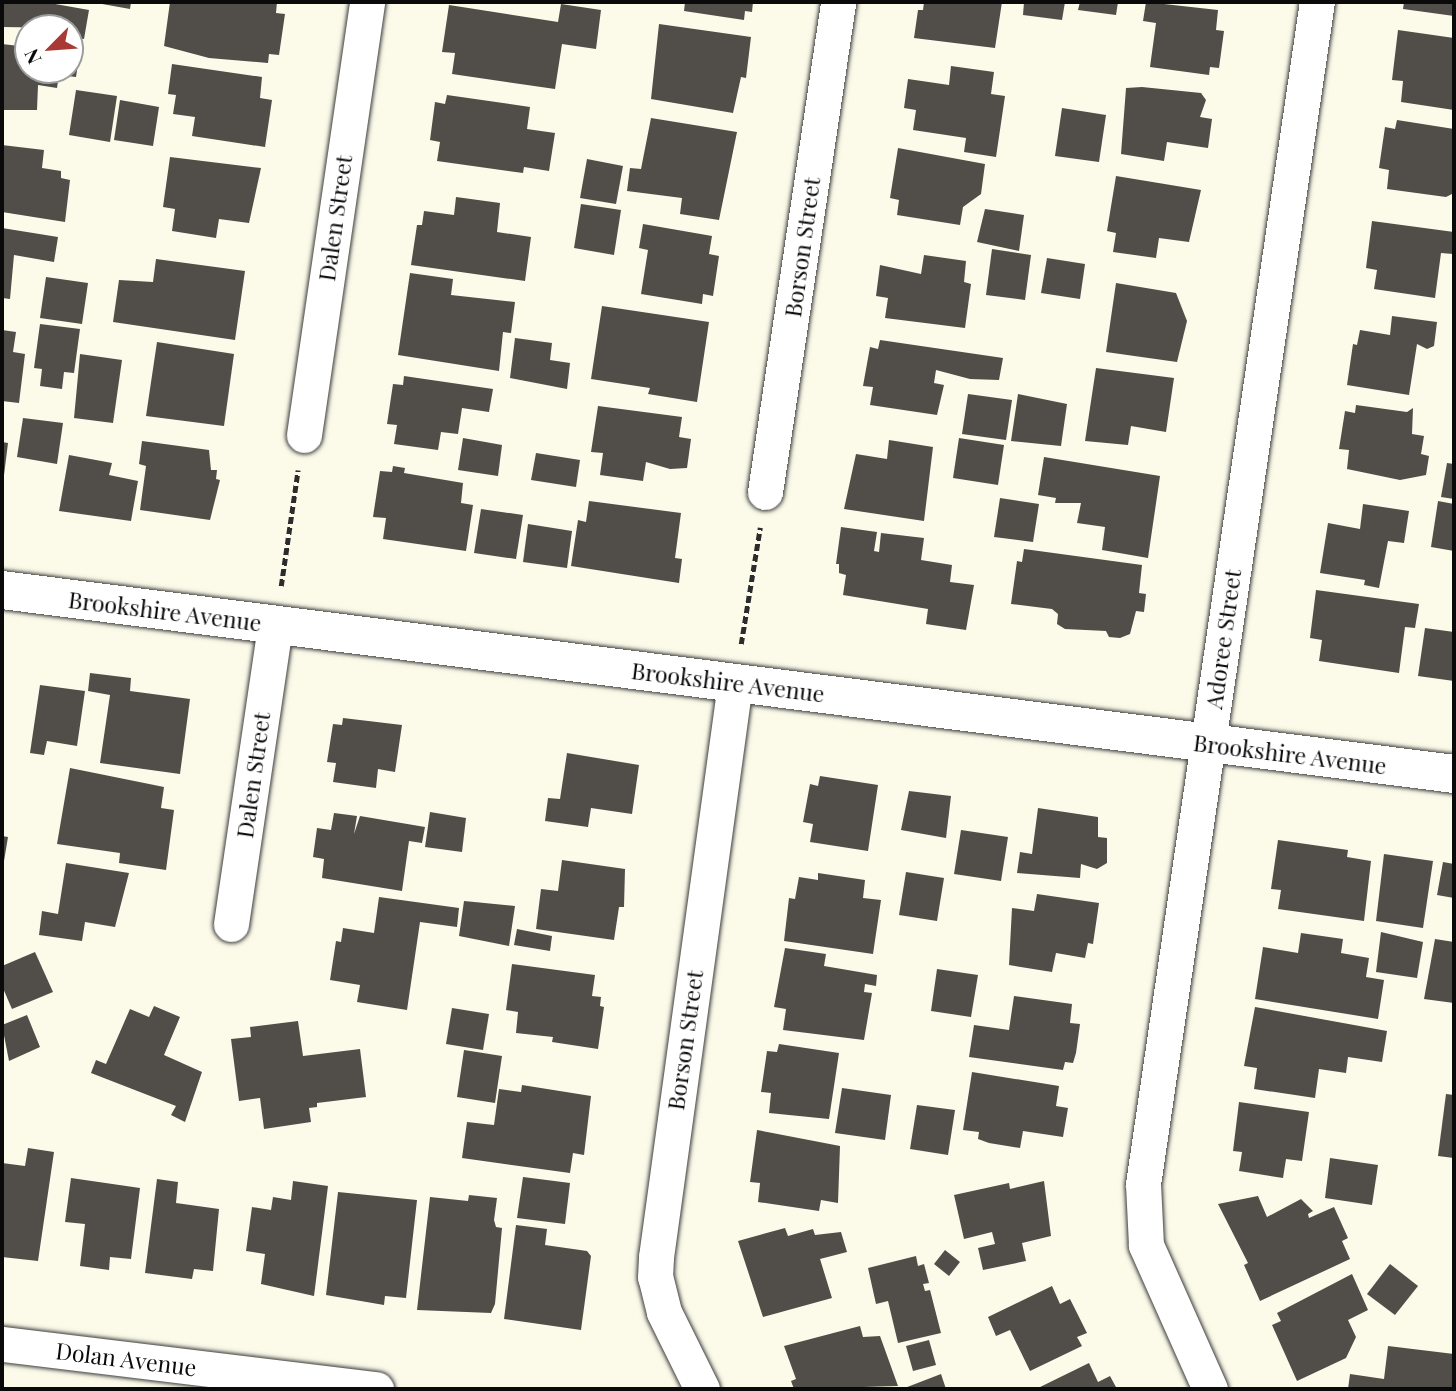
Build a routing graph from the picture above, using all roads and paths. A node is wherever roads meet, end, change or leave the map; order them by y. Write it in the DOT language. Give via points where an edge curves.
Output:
graph roads {
  1 [pos="367,2"];
  2 [pos="838,2"];
  3 [pos="1317,2"];
  4 [pos="303,435"];
  5 [pos="765,492"];
  6 [pos="2,590"];
  7 [pos="275,625"];
  8 [pos="735,683"];
  9 [pos="1208,744"];
  10 [pos="1454,774"];
  11 [pos="232,925"];
  12 [pos="2,1344"];
  13 [pos="376,1389"];
  14 [pos="700,1389"];
  15 [pos="1210,1389"];
  1 -- 4 [label="street, Dalen Street"];
  2 -- 5 [label="street, Borson Street"];
  3 -- 9 [label="street, Adoree Street"];
  4 -- 7 [label="path"];
  5 -- 8 [label="path"];
  6 -- 7 [label="street, Brookshire Avenue"];
  7 -- 8 [label="street, Brookshire Avenue"];
  7 -- 11 [label="street, Dalen Street"];
  8 -- 9 [label="street, Brookshire Avenue"];
  8 -- 14 [label="street, Borson Street" via="655,1267 664,1312"];
  9 -- 10 [label="street, Brookshire Avenue"];
  9 -- 15 [label="street, Adoree Street" via="1143,1203 1152,1263"];
  12 -- 13 [label="street, Dolan Avenue"];
}
